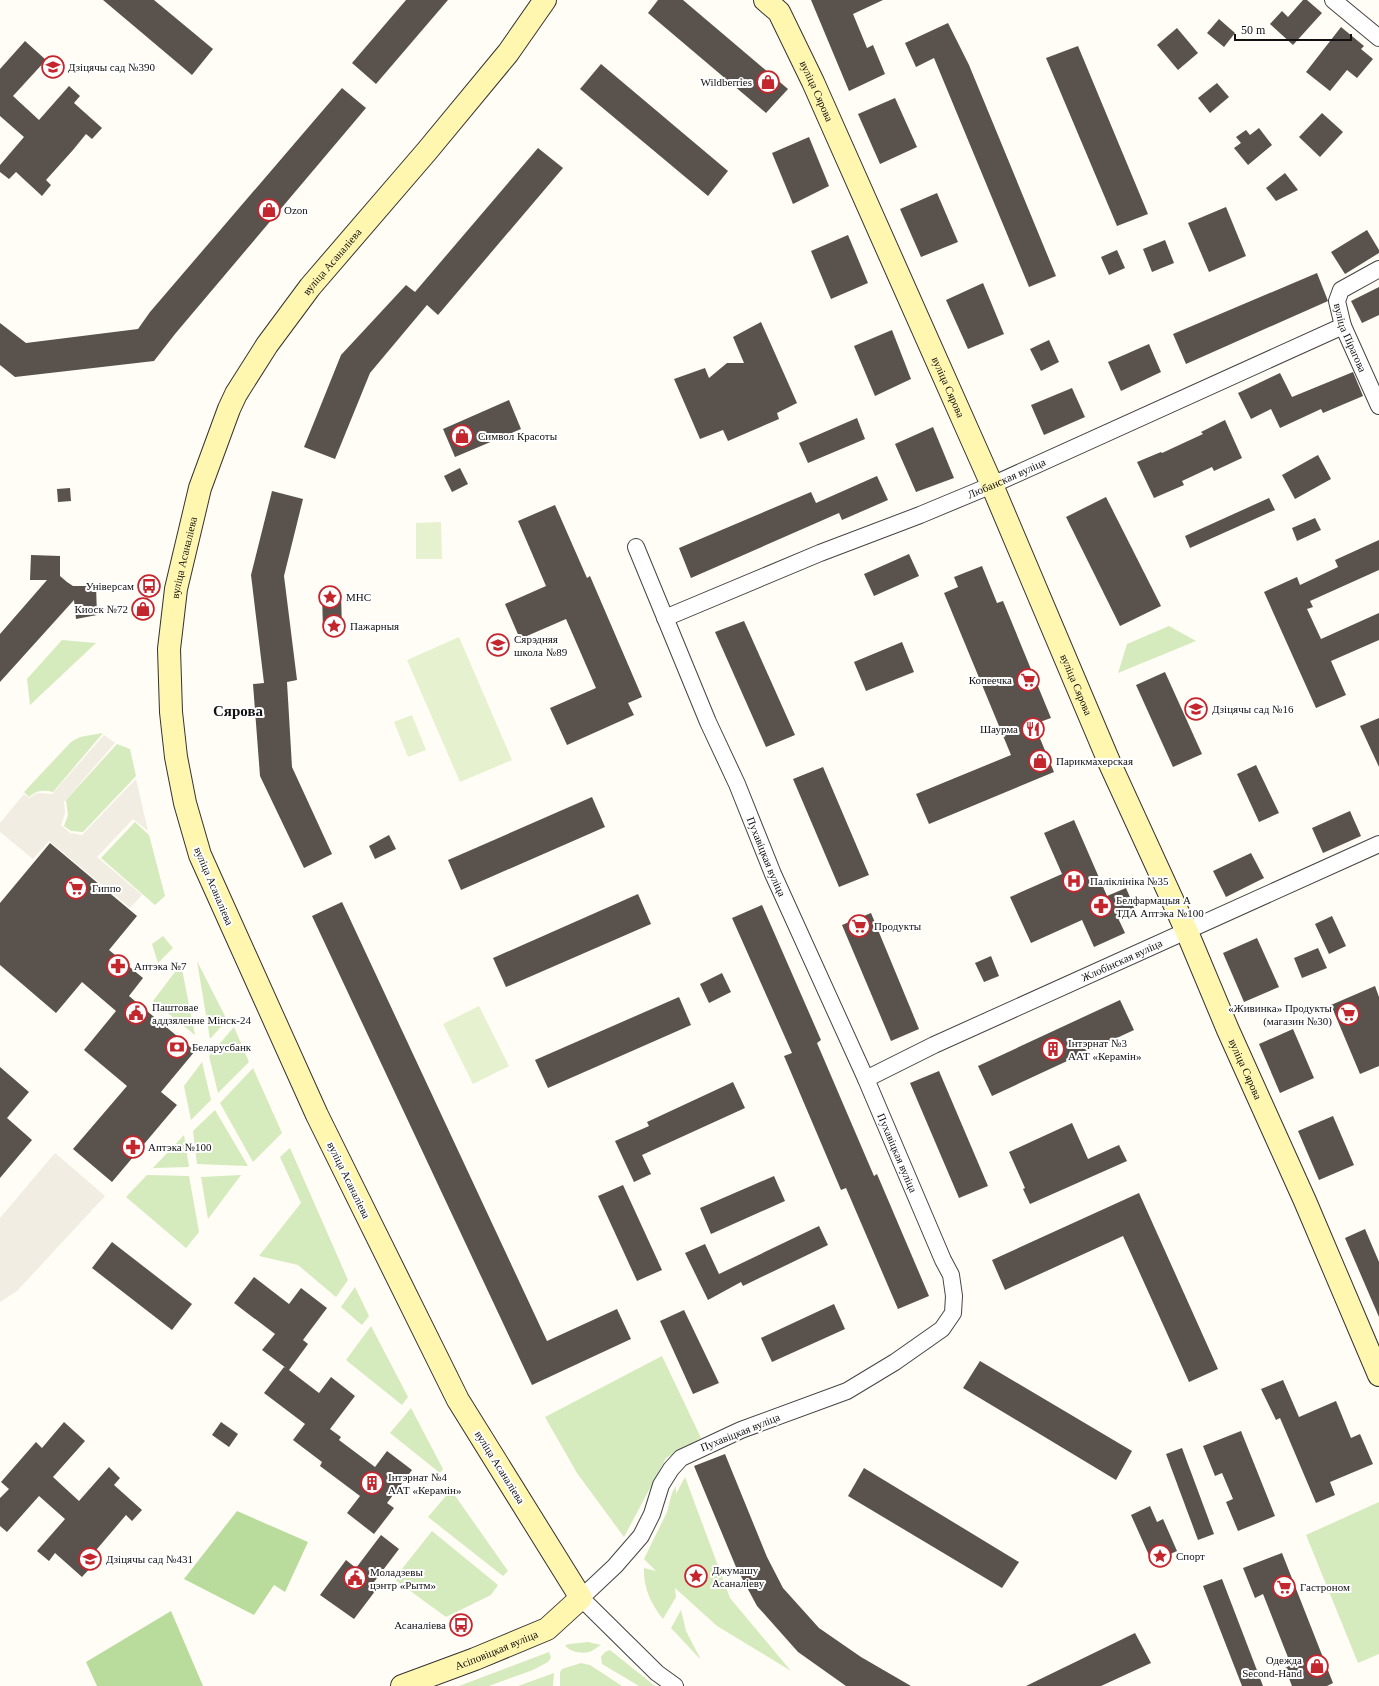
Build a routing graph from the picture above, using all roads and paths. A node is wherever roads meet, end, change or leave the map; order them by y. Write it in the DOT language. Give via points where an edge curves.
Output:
graph roads {
  1 [pos="545,0"];
  2 [pos="562,0"];
  3 [pos="765,0"];
  4 [pos="1333,0"];
  5 [pos="1379,38"];
  6 [pos="515,45"];
  7 [pos="1379,269"];
  8 [pos="1343,326"];
  9 [pos="1379,406"];
  10 [pos="992,485"];
  11 [pos="636,547"];
  12 [pos="665,618"];
  13 [pos="1379,844"];
  14 [pos="1187,932"];
  15 [pos="866,1079"];
  16 [pos="1379,1375"];
  17 [pos="581,1598"];
  18 [pos="402,1686"];
  19 [pos="675,1686"];
  1 -- 6 [label="main road, вуліца Асаналіева"];
  2 -- 6 [label="main road, вуліца Асаналіева"];
  3 -- 10 [label="main road, вуліца Сярова" via="779,12 813,82"];
  4 -- 5 [label="street"];
  6 -- 17 [label="main road, вуліца Асаналіева" via="310,287 236,394 200,488 176,589 169,649 171,712 185,803 200,855 317,1115 458,1400"];
  7 -- 8 [label="street, вуліца Пірагова" via="1341,290 1337,301"];
  8 -- 9 [label="street, вуліца Пірагова"];
  8 -- 10 [label="street, Любанская вуліца"];
  10 -- 12 [label="street, Любанская вуліца"];
  10 -- 14 [label="main road, вуліца Сярова" via="1110,764"];
  11 -- 12 [label="street, Пухавіцкая вуліца"];
  12 -- 15 [label="street, Пухавіцкая вуліца" via="773,874"];
  13 -- 14 [label="street, Жлобінская вуліца"];
  14 -- 15 [label="street, Жлобінская вуліца" via="934,1045"];
  14 -- 16 [label="main road, вуліца Сярова"];
  15 -- 17 [label="street, Пухавіцкая вуліца" via="951,1275 953,1313 942,1329 847,1391 742,1430 681,1458 670,1469 661,1485 652,1514 641,1536 615,1566"];
  17 -- 18 [label="main road, Асіповіцкая вуліца" via="548,1630"];
  17 -- 19 [label="street, вуліца Асаналіева" via="657,1673"];
}
